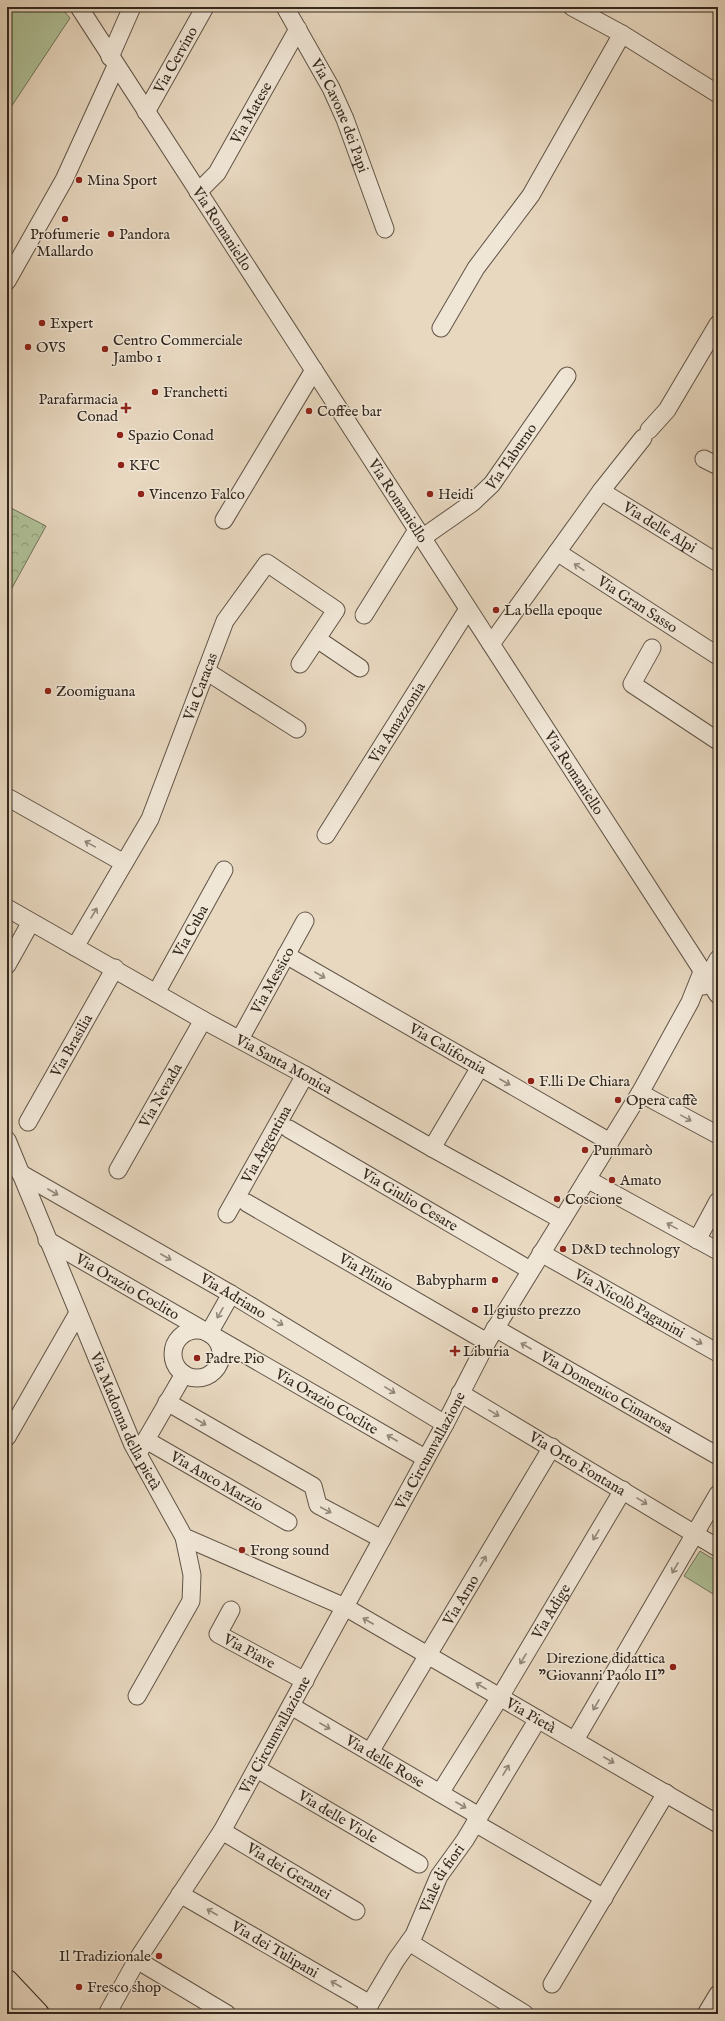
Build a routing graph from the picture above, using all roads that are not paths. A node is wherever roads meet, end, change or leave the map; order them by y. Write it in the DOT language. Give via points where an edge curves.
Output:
graph roads {
  1 [pos="78,7"];
  2 [pos="132,7"];
  3 [pos="205,7"];
  4 [pos="285,7"];
  5 [pos="572,7"];
  6 [pos="298,29"];
  7 [pos="622,34"];
  8 [pos="113,61"];
  9 [pos="718,94"];
  10 [pos="146,112"];
  11 [pos="198,192"];
  12 [pos="385,230"];
  13 [pos="7,281"];
  14 [pos="718,324"];
  15 [pos="441,328"];
  16 [pos="314,370"];
  17 [pos="567,376"];
  18 [pos="601,491"];
  19 [pos="224,520"];
  20 [pos="420,534"];
  21 [pos="557,552"];
  22 [pos="718,563"];
  23 [pos="468,609"];
  24 [pos="364,615"];
  25 [pos="316,639"];
  26 [pos="491,644"];
  27 [pos="652,648"];
  28 [pos="718,656"];
  29 [pos="300,664"];
  30 [pos="360,668"];
  31 [pos="206,671"];
  32 [pos="297,729"];
  33 [pos="718,741"];
  34 [pos="7,797"];
  35 [pos="326,836"];
  36 [pos="124,863"];
  37 [pos="224,870"];
  38 [pos="7,908"];
  39 [pos="305,921"];
  40 [pos="31,922"];
  41 [pos="75,947"];
  42 [pos="286,956"];
  43 [pos="718,959"];
  44 [pos="7,965"];
  45 [pos="115,968"];
  46 [pos="711,984"];
  47 [pos="156,993"];
  48 [pos="694,1000"];
  49 [pos="203,1020"];
  50 [pos="240,1039"];
  51 [pos="480,1067"];
  52 [pos="305,1075"];
  53 [pos="640,1092"];
  54 [pos="28,1122"];
  55 [pos="289,1129"];
  56 [pos="718,1135"];
  57 [pos="7,1140"];
  58 [pos="610,1142"];
  59 [pos="432,1148"];
  60 [pos="118,1170"];
  61 [pos="20,1173"];
  62 [pos="587,1179"];
  63 [pos="718,1201"];
  64 [pos="247,1203"];
  65 [pos="227,1214"];
  66 [pos="562,1220"];
  67 [pos="47,1240"];
  68 [pos="697,1240"];
  69 [pos="718,1251"];
  70 [pos="541,1253"];
  71 [pos="530,1270"];
  72 [pos="231,1294"];
  73 [pos="78,1313"];
  74 [pos="209,1333"];
  75 [pos="491,1335"];
  76 [pos="718,1353"];
  77 [pos="184,1374"];
  78 [pos="460,1393"];
  79 [pos="167,1402"];
  80 [pos="445,1424"];
  81 [pos="7,1437"];
  82 [pos="142,1447"];
  83 [pos="552,1447"];
  84 [pos="718,1456"];
  85 [pos="425,1458"];
  86 [pos="623,1490"];
  87 [pos="718,1494"];
  88 [pos="288,1522"];
  89 [pos="695,1534"];
  90 [pos="184,1537"];
  91 [pos="382,1539"];
  92 [pos="718,1548"];
  93 [pos="345,1607"];
  94 [pos="231,1610"];
  95 [pos="427,1655"];
  96 [pos="305,1681"];
  97 [pos="136,1696"];
  98 [pos="500,1697"];
  99 [pos="291,1706"];
  100 [pos="538,1719"];
  101 [pos="575,1740"];
  102 [pos="370,1752"];
  103 [pos="257,1769"];
  104 [pos="440,1793"];
  105 [pos="666,1794"];
  106 [pos="477,1819"];
  107 [pos="718,1824"];
  108 [pos="222,1831"];
  109 [pos="419,1864"];
  110 [pos="177,1898"];
  111 [pos="604,1898"];
  112 [pos="356,1911"];
  113 [pos="408,1942"];
  114 [pos="137,1960"];
  115 [pos="7,1981"];
  116 [pos="552,1984"];
  117 [pos="718,1994"];
  118 [pos="7,2006"];
  119 [pos="367,2009"];
  120 [pos="14,2014"];
  121 [pos="38,2014"];
  122 [pos="107,2014"];
  123 [pos="227,2014"];
  124 [pos="525,2014"];
  125 [pos="706,2014"];
  1 -- 8 [label="street, Via Romaniello"];
  2 -- 8 [label="street"];
  3 -- 10 [label="street, Via Cervino"];
  4 -- 6 [label="street, Via Cavone dei Papi"];
  5 -- 7 [label="street"];
  6 -- 11 [label="street, Via Matese" via="217,173"];
  6 -- 12 [label="street, Via Cavone dei Papi" via="345,119"];
  7 -- 9 [label="street"];
  7 -- 15 [label="street" via="531,195 476,268"];
  8 -- 10 [label="street, Via Romaniello"];
  8 -- 13 [label="street" via="64,180"];
  10 -- 11 [label="street, Via Romaniello"];
  11 -- 16 [label="street, Via Romaniello"];
  14 -- 18 [label="street" via="667,410"];
  16 -- 19 [label="street"];
  16 -- 20 [label="street, Via Romaniello"];
  17 -- 20 [label="street, Via Taburno" via="492,484 472,503"];
  18 -- 21 [label="street"];
  18 -- 22 [label="street, Via delle Alpi"];
  20 -- 23 [label="street, Via Romaniello"];
  20 -- 24 [label="street"];
  21 -- 26 [label="street"];
  28 -- 21 [label="street, Via Gran Sasso, one-way"];
  23 -- 26 [label="street, Via Romaniello"];
  23 -- 35 [label="street, Via Amazzonia"];
  25 -- 29 [label="street, Via Caracas"];
  25 -- 30 [label="street"];
  25 -- 31 [label="street, Via Caracas" via="336,610 267,563 225,621"];
  26 -- 46 [label="street, Via Romaniello"];
  27 -- 33 [label="street" via="632,684"];
  31 -- 32 [label="street"];
  31 -- 36 [label="street, Via Caracas" via="150,819"];
  36 -- 34 [label="street, one-way"];
  41 -- 36 [label="street, Via Caracas, one-way"];
  37 -- 47 [label="street, Via Cuba"];
  38 -- 40 [label="street, Via Santa Monica"];
  39 -- 42 [label="street, Via Messico"];
  40 -- 41 [label="street, Via Santa Monica"];
  40 -- 44 [label="street"];
  41 -- 45 [label="street, Via Santa Monica"];
  42 -- 50 [label="street, Via Messico"];
  42 -- 51 [label="street, Via California, one-way"];
  43 -- 46 [label="street, Via Circumvallazione"];
  45 -- 47 [label="street, Via Santa Monica"];
  45 -- 54 [label="street, Via Brasilia"];
  46 -- 48 [label="street"];
  46 -- 48 [label="street, Via Circumvallazione"];
  47 -- 49 [label="street, Via Santa Monica"];
  48 -- 53 [label="street, Via Circumvallazione"];
  49 -- 50 [label="street, Via Santa Monica"];
  49 -- 60 [label="street, Via Nevada"];
  50 -- 52 [label="street, Via Santa Monica"];
  51 -- 58 [label="street, Via California, one-way"];
  51 -- 59 [label="street"];
  52 -- 59 [label="street, Via Santa Monica"];
  52 -- 65 [label="street, Via Argentina"];
  53 -- 56 [label="street, one-way"];
  53 -- 58 [label="street, Via Circumvallazione"];
  55 -- 71 [label="street, Via Giulio Cesare"];
  57 -- 61 [label="street, Via Madonna della pietà"];
  58 -- 62 [label="street, Via Circumvallazione"];
  59 -- 66 [label="street, Via Santa Monica"];
  61 -- 67 [label="street, Via Madonna della pietà"];
  61 -- 72 [label="street, Via Adriano, one-way"];
  62 -- 66 [label="street, Via Circumvallazione"];
  68 -- 62 [label="street, one-way"];
  63 -- 68 [label="street"];
  64 -- 75 [label="street, Via Plinio"];
  66 -- 70 [label="street, Via Circumvallazione"];
  67 -- 73 [label="street, Via Madonna della pietà"];
  67 -- 74 [label="street, Via Orazio Coclito"];
  68 -- 69 [label="street"];
  70 -- 71 [label="street, Via Circumvallazione"];
  70 -- 76 [label="street, Via Nicolò Paganini, one-way"];
  71 -- 75 [label="street, Via Circumvallazione"];
  72 -- 74 [label="street, one-way"];
  72 -- 80 [label="street, Via Adriano, one-way"];
  73 -- 81 [label="street"];
  73 -- 82 [label="street, Via Madonna della pietà"];
  74 -- 77 [label="street" via="193,1330 185,1333 177,1342 173,1353 174,1361"];
  74 -- 77 [label="street" via="219,1344 218,1367 198,1378"];
  85 -- 74 [label="street, Via Orazio Coclite, one-way"];
  75 -- 78 [label="street, Via Circumvallazione"];
  84 -- 75 [label="street, Via Domenico Cimarosa, one-way"];
  77 -- 79 [label="street"];
  78 -- 80 [label="street, Via Circumvallazione"];
  78 -- 83 [label="street, Via Orto Fontana, one-way"];
  79 -- 82 [label="street"];
  79 -- 91 [label="street, one-way" via="313,1486 318,1505"];
  80 -- 85 [label="street, Via Circumvallazione"];
  82 -- 88 [label="street, Via Anco Marzio"];
  82 -- 90 [label="street, Via Madonna della pietà"];
  83 -- 86 [label="street, Via Orto Fontana"];
  95 -- 83 [label="street, Via Arno, one-way"];
  85 -- 91 [label="street, Via Circumvallazione"];
  86 -- 89 [label="street, Via Orto Fontana, one-way"];
  86 -- 98 [label="street, Via Adige, one-way"];
  87 -- 89 [label="street"];
  89 -- 92 [label="street, Via Orto Fontana"];
  89 -- 101 [label="street, one-way"];
  90 -- 93 [label="street"];
  90 -- 97 [label="street" via="192,1576 191,1601"];
  91 -- 93 [label="street, Via Circumvallazione"];
  95 -- 93 [label="street, Via Pietà, one-way"];
  93 -- 96 [label="street, Via Circumvallazione"];
  94 -- 96 [label="street, Via Piave" via="218,1634"];
  98 -- 95 [label="street, Via Pietà, one-way"];
  95 -- 102 [label="street, Via Arno"];
  96 -- 99 [label="street, Via Circumvallazione"];
  98 -- 100 [label="street, Via Pietà"];
  98 -- 104 [label="street, Via Adige"];
  99 -- 102 [label="street, Via delle Rose, one-way"];
  99 -- 103 [label="street, Via Circumvallazione"];
  100 -- 101 [label="street, Via Pietà"];
  106 -- 100 [label="street, Viale di fiori, one-way"];
  101 -- 105 [label="street, Via Pietà, one-way"];
  102 -- 104 [label="street, Via delle Rose"];
  103 -- 108 [label="street, Via Circumvallazione"];
  103 -- 109 [label="street, Via delle Viole"];
  104 -- 106 [label="street, Via delle Rose, one-way"];
  105 -- 107 [label="street, Via Pietà"];
  105 -- 111 [label="street"];
  106 -- 111 [label="street, Via delle Rose"];
  106 -- 113 [label="street, Viale di fiori" via="438,1876 414,1935"];
  108 -- 110 [label="street, Via Circumvallazione"];
  108 -- 112 [label="street, Via dei Geranei"];
  110 -- 114 [label="street, Via Circumvallazione"];
  119 -- 110 [label="street, Via dei Tulipani, one-way"];
  111 -- 116 [label="street"];
  113 -- 119 [label="street, Viale di fiori"];
  113 -- 124 [label="street"];
  114 -- 122 [label="street, Via Circumvallazione"];
  114 -- 123 [label="street"];
  115 -- 121 [label="highway"];
  117 -- 125 [label="street"];
  118 -- 120 [label="highway"];
}
